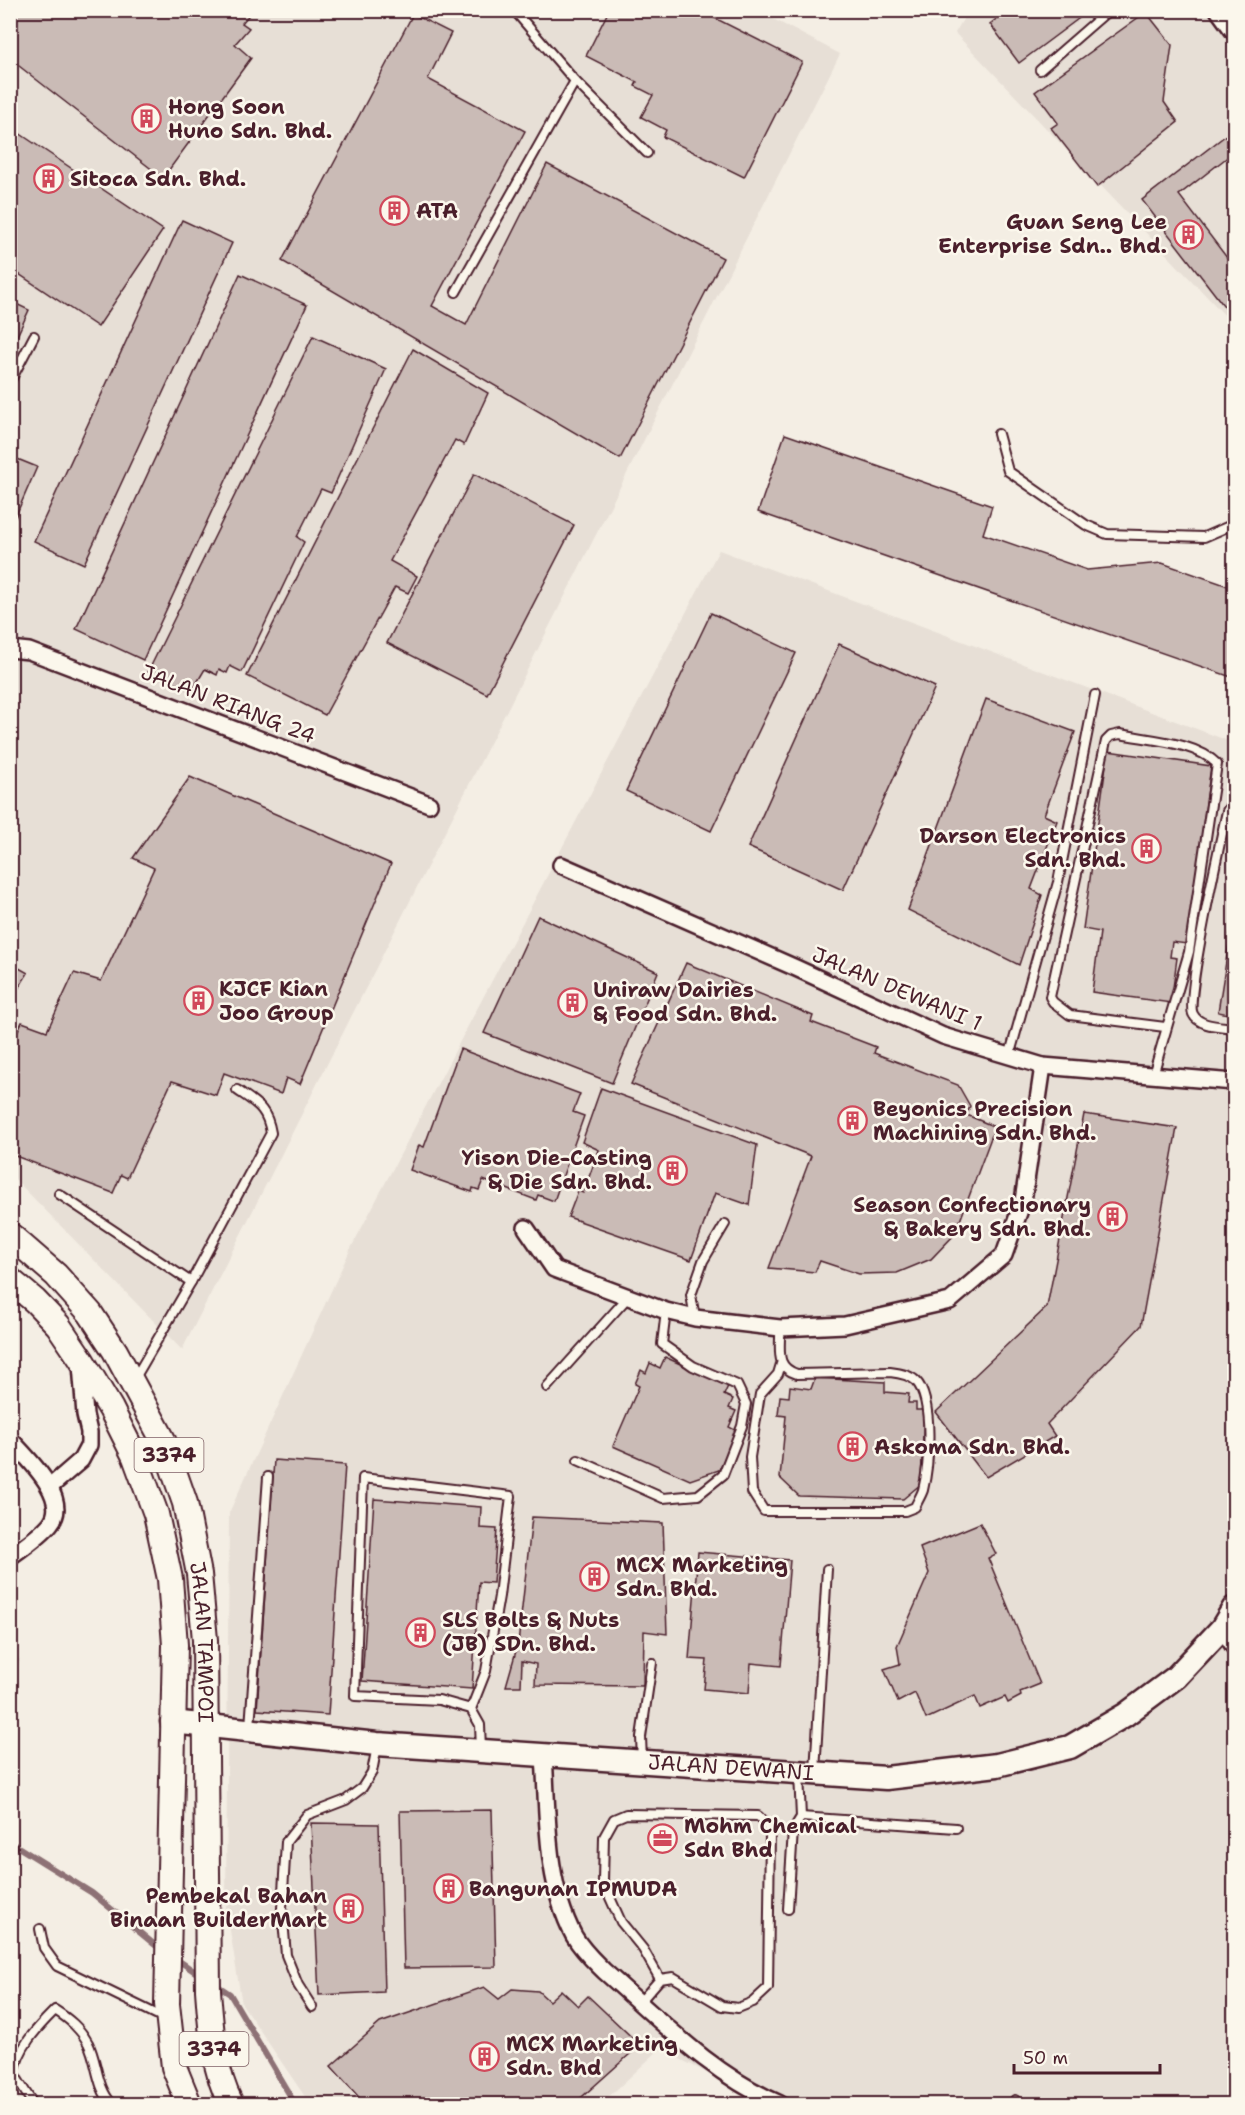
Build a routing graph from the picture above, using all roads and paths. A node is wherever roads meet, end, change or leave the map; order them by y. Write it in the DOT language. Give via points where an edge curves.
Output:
graph roads {
  1 [pos="514,10"];
  2 [pos="1110,10"];
  3 [pos="1218,10"];
  4 [pos="1234,32"];
  5 [pos="1040,70"];
  6 [pos="575,81"];
  7 [pos="647,153"];
  8 [pos="456,292"];
  9 [pos="34,336"];
  10 [pos="10,382"];
  11 [pos="998,434"];
  12 [pos="1234,524"];
  13 [pos="10,649"];
  14 [pos="1095,695"];
  15 [pos="1234,799"];
  16 [pos="429,804"];
  17 [pos="561,865"];
  18 [pos="1166,1027"];
  19 [pos="1234,1028"];
  20 [pos="1009,1057"];
  21 [pos="1043,1066"];
  22 [pos="1153,1075"];
  23 [pos="1234,1082"];
  24 [pos="237,1090"];
  25 [pos="59,1194"];
  26 [pos="725,1224"];
  27 [pos="526,1228"];
  28 [pos="10,1235"];
  29 [pos="10,1280"];
  30 [pos="191,1282"];
  31 [pos="628,1297"];
  32 [pos="666,1311"];
  33 [pos="695,1318"];
  34 [pos="780,1328"];
  35 [pos="81,1359"];
  36 [pos="781,1364"];
  37 [pos="133,1382"];
  38 [pos="547,1387"];
  39 [pos="10,1438"];
  40 [pos="578,1460"];
  41 [pos="268,1477"];
  42 [pos="51,1486"];
  43 [pos="10,1557"];
  44 [pos="827,1569"];
  45 [pos="1234,1608"];
  46 [pos="1222,1628"];
  47 [pos="1234,1647"];
  48 [pos="652,1663"];
  49 [pos="471,1709"];
  50 [pos="172,1722"];
  51 [pos="206,1726"];
  52 [pos="249,1732"];
  53 [pos="377,1744"];
  54 [pos="481,1751"];
  55 [pos="544,1755"];
  56 [pos="642,1762"];
  57 [pos="807,1773"];
  58 [pos="801,1817"];
  59 [pos="956,1828"];
  60 [pos="788,1909"];
  61 [pos="40,1929"];
  62 [pos="660,1979"];
  63 [pos="640,2002"];
  64 [pos="312,2007"];
  65 [pos="168,2020"];
  66 [pos="12,2075"];
  67 [pos="33,2104"];
  68 [pos="112,2104"];
  69 [pos="189,2104"];
  70 [pos="231,2104"];
  71 [pos="780,2104"];
  1 -- 6 [label="lane"];
  2 -- 5 [label="lane"];
  3 -- 4 [label="street"];
  6 -- 7 [label="lane"];
  6 -- 8 [label="lane"];
  9 -- 10 [label="lane"];
  11 -- 12 [label="lane" via="1008,471 1086,525 1107,534 1204,537"];
  13 -- 16 [label="street, JALAN RIANG 24" via="29,651"];
  14 -- 20 [label="lane" via="1058,882"];
  15 -- 19 [label="lane" via="1227,812 1191,1002 1192,1013 1200,1022"];
  17 -- 20 [label="street, JALAN DEWANI 1" via="943,1036"];
  18 -- 18 [label="lane" via="1189,952 1217,764 1196,749 1120,734 1106,741 1050,997 1070,1015"];
  18 -- 22 [label="lane"];
  20 -- 21 [label="street, JALAN DEWANI 1"];
  21 -- 22 [label="street, JALAN DEWANI 1"];
  21 -- 34 [label="street" via="1023,1201 1004,1255 950,1301 845,1325"];
  22 -- 23 [label="street, JALAN DEWANI 1"];
  24 -- 30 [label="lane" via="262,1107 271,1133"];
  25 -- 30 [label="lane"];
  26 -- 33 [label="lane" via="703,1261 691,1295"];
  27 -- 31 [label="street" via="554,1269"];
  28 -- 37 [label="main road, JALAN TAMPOI / 3374" via="56,1275 90,1313"];
  29 -- 35 [label="main road, JALAN TAMPOI / 3374" via="58,1325"];
  30 -- 37 [label="lane"];
  31 -- 32 [label="street"];
  31 -- 38 [label="lane"];
  32 -- 33 [label="street"];
  32 -- 40 [label="lane" via="662,1344 693,1366 736,1386 746,1404 723,1475 698,1496 663,1498"];
  33 -- 34 [label="street"];
  34 -- 36 [label="lane"];
  35 -- 42 [label="street" via="89,1445 81,1460"];
  35 -- 50 [label="main road, JALAN TAMPOI / 3374" via="135,1457 156,1514 170,1579 175,1645"];
  36 -- 36 [label="lane" via="786,1371 797,1374 890,1372 915,1380 925,1395 928,1443 922,1492 915,1507 905,1511 764,1511 752,1492 750,1457 760,1394 778,1374"];
  37 -- 51 [label="main road, JALAN TAMPOI / 3374" via="163,1440 185,1503 199,1574 206,1640"];
  39 -- 42 [label="street"];
  41 -- 52 [label="lane"];
  42 -- 43 [label="street" via="56,1507 51,1523"];
  44 -- 57 [label="lane"];
  45 -- 46 [label="street, JALAN DEWANI"];
  46 -- 47 [label="street"];
  46 -- 57 [label="street, JALAN DEWANI" via="1176,1677 1125,1715 1070,1747 997,1765 886,1778"];
  48 -- 56 [label="lane" via="641,1737"];
  49 -- 49 [label="lane" via="439,1700 355,1696 363,1478 511,1496 486,1671"];
  49 -- 54 [label="lane" via="480,1725"];
  50 -- 51 [label="street, JALAN DEWANI"];
  50 -- 65 [label="main road, JALAN TAMPOI / 3374"];
  51 -- 52 [label="street, JALAN DEWANI"];
  51 -- 70 [label="main road, JALAN TAMPOI / 3374" via="208,1990 212,2043"];
  52 -- 53 [label="street, JALAN DEWANI"];
  53 -- 54 [label="street, JALAN DEWANI"];
  53 -- 64 [label="lane" via="372,1772 362,1788 346,1800 307,1815 286,1842 282,1908 286,1955"];
  54 -- 55 [label="street, JALAN DEWANI"];
  55 -- 56 [label="street, JALAN DEWANI"];
  55 -- 63 [label="street" via="550,1849 558,1896 587,1955"];
  56 -- 57 [label="street, JALAN DEWANI"];
  57 -- 58 [label="lane"];
  58 -- 59 [label="lane"];
  58 -- 60 [label="lane" via="792,1830"];
  61 -- 65 [label="lane" via="44,1947 57,1966"];
  62 -- 62 [label="lane" via="621,1922 603,1882 604,1837 614,1819 626,1814 758,1816 770,1833 768,1988 753,2002 738,2008 722,2006 673,1977"];
  62 -- 63 [label="lane"];
  63 -- 71 [label="street" via="716,2068"];
  65 -- 69 [label="main road, JALAN TAMPOI / 3374" via="174,2067"];
  66 -- 67 [label="lane"];
  66 -- 68 [label="lane" via="16,2060 35,2030 55,2010 71,2021 88,2044 100,2083"];
}
